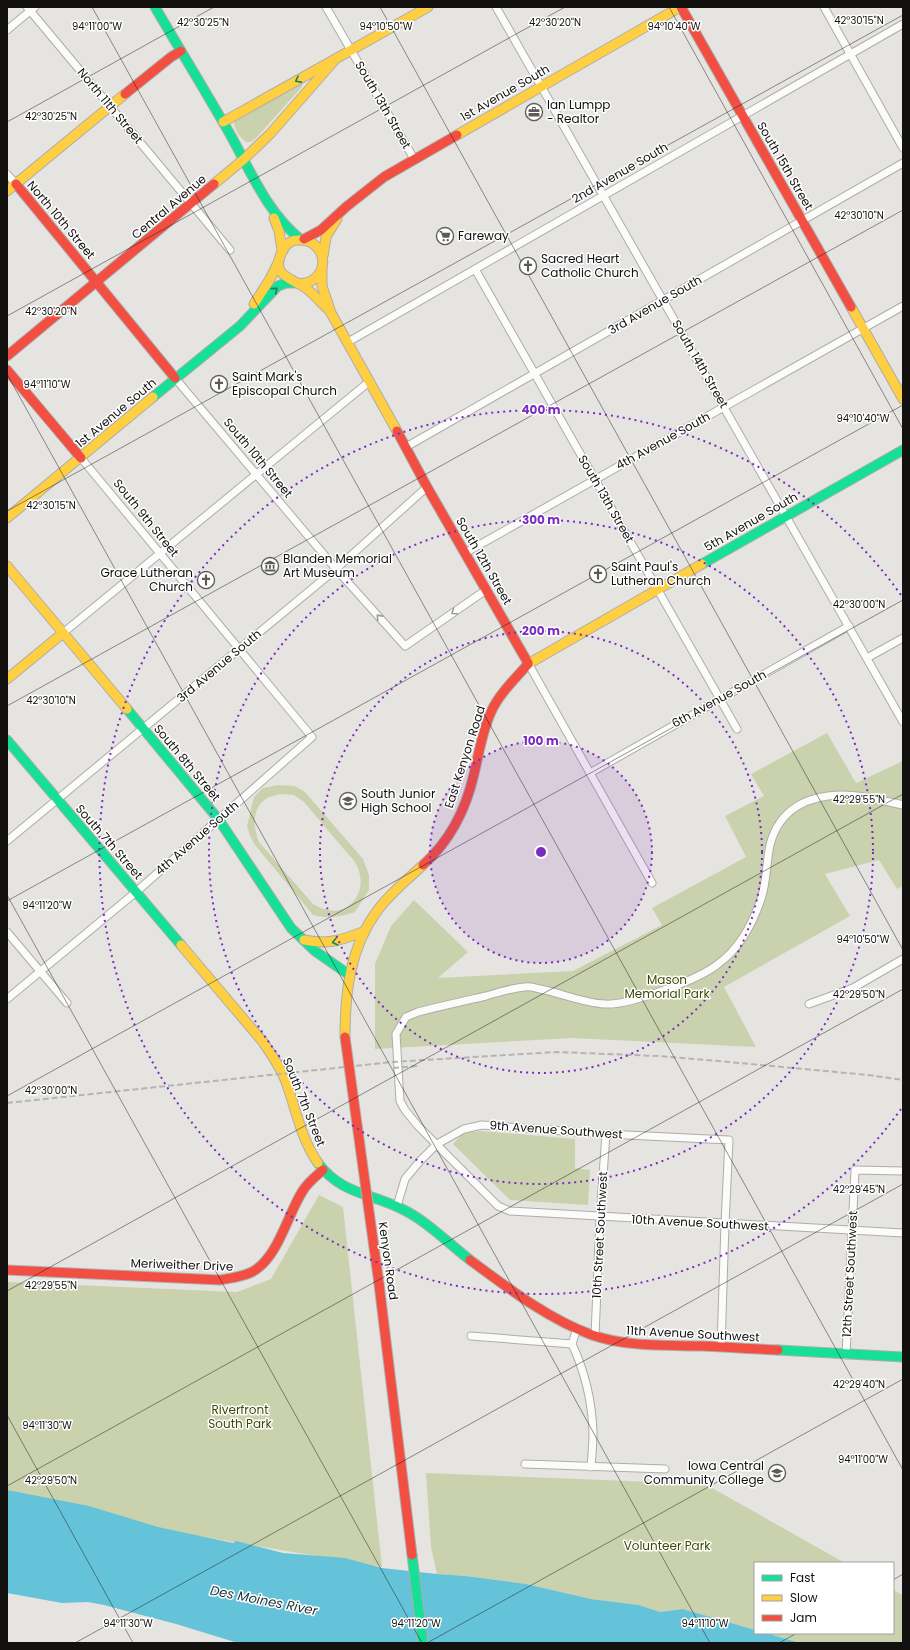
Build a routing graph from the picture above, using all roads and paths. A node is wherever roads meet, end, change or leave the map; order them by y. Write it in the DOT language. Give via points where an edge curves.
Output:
graph roads {
  1 [pos="155,7"];
  2 [pos="326,7"];
  3 [pos="428,7"];
  4 [pos="496,7"];
  5 [pos="680,7"];
  6 [pos="824,7"];
  7 [pos="31,8"];
  8 [pos="903,24"];
  9 [pos="7,30"];
  10 [pos="181,51"];
  11 [pos="352,51"];
  12 [pos="850,54"];
  13 [pos="333,62"];
  14 [pos="541,86"];
  15 [pos="110,106"];
  16 [pos="743,116"];
  17 [pos="223,122"];
  18 [pos="903,148"];
  19 [pos="244,159"];
  20 [pos="414,159"];
  21 [pos="903,163"];
  22 [pos="7,174"];
  23 [pos="16,184"];
  24 [pos="7,191"];
  25 [pos="604,196"];
  26 [pos="192,204"];
  27 [pos="347,206"];
  28 [pos="270,207"];
  29 [pos="802,221"];
  30 [pos="302,239"];
  31 [pos="230,250"];
  32 [pos="282,250"];
  33 [pos="323,259"];
  34 [pos="279,261"];
  35 [pos="476,269"];
  36 [pos="322,270"];
  37 [pos="97,282"];
  38 [pos="298,283"];
  39 [pos="663,300"];
  40 [pos="903,306"];
  41 [pos="331,313"];
  42 [pos="240,326"];
  43 [pos="863,329"];
  44 [pos="348,342"];
  45 [pos="7,356"];
  46 [pos="7,370"];
  47 [pos="535,373"];
  48 [pos="175,378"];
  49 [pos="370,381"];
  50 [pos="903,400"];
  51 [pos="724,407"];
  52 [pos="406,447"];
  53 [pos="903,450"];
  54 [pos="81,458"];
  55 [pos="256,474"];
  56 [pos="595,480"];
  57 [pos="428,487"];
  58 [pos="786,516"];
  59 [pos="7,518"];
  60 [pos="465,553"];
  61 [pos="159,554"];
  62 [pos="7,566"];
  63 [pos="336,569"];
  64 [pos="658,589"];
  65 [pos="486,590"];
  66 [pos="849,626"];
  67 [pos="63,633"];
  68 [pos="903,638"];
  69 [pos="238,649"];
  70 [pos="867,658"];
  71 [pos="528,663"];
  72 [pos="7,679"];
  73 [pos="720,698"];
  74 [pos="903,722"];
  75 [pos="143,728"];
  76 [pos="737,730"];
  77 [pos="312,737"];
  78 [pos="7,740"];
  79 [pos="590,773"];
  80 [pos="57,800"];
  81 [pos="903,805"];
  82 [pos="219,820"];
  83 [pos="7,841"];
  84 [pos="652,883"];
  85 [pos="136,892"];
  86 [pos="393,893"];
  87 [pos="365,931"];
  88 [pos="7,932"];
  89 [pos="303,940"];
  90 [pos="903,959"];
  91 [pos="40,971"];
  92 [pos="348,974"];
  93 [pos="7,999"];
  94 [pos="68,1003"];
  95 [pos="809,1004"];
  96 [pos="606,1134"];
  97 [pos="437,1144"];
  98 [pos="323,1170"];
  99 [pos="903,1171"];
  100 [pos="397,1206"];
  101 [pos="600,1217"];
  102 [pos="725,1224"];
  103 [pos="852,1231"];
  104 [pos="903,1233"];
  105 [pos="7,1270"];
  106 [pos="576,1328"];
  107 [pos="471,1336"];
  108 [pos="595,1336"];
  109 [pos="572,1344"];
  110 [pos="721,1347"];
  111 [pos="846,1355"];
  112 [pos="903,1357"];
  113 [pos="525,1464"];
  114 [pos="591,1467"];
  115 [pos="665,1469"];
  116 [pos="423,1643"];
  1 -- 10 [label="main road"];
  2 -- 11 [label="street, South 13th Street"];
  3 -- 11 [label="main road, Central Avenue"];
  4 -- 14 [label="street, South 14th Street"];
  5 -- 14 [label="main road, 1st Avenue South"];
  5 -- 16 [label="main road, South 15th Street"];
  6 -- 12 [label="street"];
  7 -- 9 [label="street"];
  7 -- 15 [label="street, North 11th Street"];
  8 -- 12 [label="street, 2nd Avenue South"];
  10 -- 15 [label="main road"];
  10 -- 17 [label="main road"];
  11 -- 13 [label="main road, Central Avenue"];
  11 -- 20 [label="street, South 13th Street"];
  12 -- 16 [label="street, 2nd Avenue South"];
  12 -- 18 [label="street"];
  13 -- 17 [label="main road, Central Avenue, one-way"];
  13 -- 19 [label="main road, Central Avenue" via="270,134"];
  14 -- 20 [label="main road, 1st Avenue South"];
  14 -- 25 [label="street, South 14th Street"];
  15 -- 23 [label="main road"];
  15 -- 26 [label="street, North 11th Street"];
  16 -- 25 [label="street, 2nd Avenue South"];
  16 -- 29 [label="main road, South 15th Street"];
  17 -- 19 [label="main road"];
  19 -- 26 [label="main road, Central Avenue"];
  19 -- 28 [label="main road"];
  20 -- 27 [label="main road, 1st Avenue South" via="384,177"];
  21 -- 29 [label="street, 3rd Avenue South"];
  22 -- 23 [label="street, North 10th Street"];
  23 -- 24 [label="main road"];
  23 -- 37 [label="main road, North 10th Street"];
  25 -- 35 [label="street, 2nd Avenue South"];
  25 -- 39 [label="street, South 14th Street"];
  26 -- 31 [label="street, North 11th Street"];
  26 -- 37 [label="main road, Central Avenue"];
  27 -- 30 [label="main road, 1st Avenue South" via="319,232"];
  27 -- 33 [label="main road, 1st Avenue South" via="326,237"];
  28 -- 30 [label="main road" via="286,227"];
  28 -- 32 [label="main road" via="279,231"];
  29 -- 39 [label="street, 3rd Avenue South"];
  29 -- 43 [label="main road, South 15th Street"];
  30 -- 32 [label="main road" via="290,242"];
  30 -- 33 [label="main road" via="316,245"];
  32 -- 34 [label="main road"];
  33 -- 36 [label="main road"];
  34 -- 38 [label="main road" via="282,272 290,281"];
  34 -- 42 [label="main road, 1st Avenue South" via="270,280"];
  35 -- 44 [label="street, 2nd Avenue South"];
  35 -- 47 [label="street, South 13th Street"];
  36 -- 38 [label="main road" via="315,279"];
  36 -- 41 [label="main road, South 12th Street" via="322,286"];
  37 -- 45 [label="main road, Central Avenue"];
  37 -- 48 [label="main road, South 10th Street"];
  38 -- 41 [label="main road, South 12th Street" via="311,292"];
  42 -- 38 [label="main road, 1st Avenue South, one-way" via="278,286"];
  39 -- 47 [label="street, 3rd Avenue South"];
  39 -- 51 [label="street, South 14th Street"];
  40 -- 43 [label="street, 4th Avenue South"];
  41 -- 44 [label="main road, South 12th Street"];
  42 -- 48 [label="main road, 1st Avenue South"];
  43 -- 50 [label="main road, South 15th Street"];
  43 -- 51 [label="street, 4th Avenue South"];
  44 -- 49 [label="main road, South 12th Street"];
  46 -- 54 [label="main road, South 9th Street"];
  47 -- 52 [label="street, 3rd Avenue South"];
  47 -- 56 [label="street, South 13th Street"];
  48 -- 54 [label="main road, 1st Avenue South"];
  48 -- 55 [label="street, South 10th Street"];
  49 -- 52 [label="main road, South 12th Street"];
  49 -- 55 [label="street"];
  51 -- 56 [label="street, 4th Avenue South"];
  51 -- 58 [label="street, South 14th Street"];
  52 -- 57 [label="main road, South 12th Street"];
  53 -- 58 [label="main road, 5th Avenue South"];
  54 -- 59 [label="main road, 1st Avenue South"];
  54 -- 61 [label="street, South 9th Street"];
  55 -- 61 [label="street"];
  55 -- 63 [label="street, South 10th Street"];
  56 -- 60 [label="street, 4th Avenue South"];
  56 -- 64 [label="street, South 13th Street"];
  57 -- 60 [label="main road, South 12th Street"];
  57 -- 63 [label="street, 3rd Avenue South"];
  58 -- 64 [label="main road, 5th Avenue South"];
  58 -- 66 [label="street, South 14th Street"];
  60 -- 65 [label="main road, South 12th Street"];
  61 -- 67 [label="street"];
  61 -- 69 [label="street, South 9th Street"];
  62 -- 67 [label="main road, South 8th Street"];
  65 -- 63 [label="street, South 10th Street, one-way" via="405,646"];
  63 -- 69 [label="street, 3rd Avenue South"];
  64 -- 71 [label="main road, 5th Avenue South"];
  64 -- 73 [label="street, South 13th Street"];
  65 -- 71 [label="main road, South 12th Street"];
  66 -- 70 [label="street, South 14th Street"];
  66 -- 73 [label="street, 6th Avenue South"];
  67 -- 72 [label="main road"];
  67 -- 75 [label="main road, South 8th Street"];
  68 -- 70 [label="street"];
  69 -- 75 [label="street, 3rd Avenue South"];
  69 -- 77 [label="street, South 9th Street"];
  70 -- 74 [label="street, South 14th Street"];
  71 -- 79 [label="street, South 12th Street"];
  71 -- 86 [label="main road, East Kenyon Road" via="494,707 480,741 474,775 449,837 423,867"];
  73 -- 76 [label="street, South 13th Street"];
  73 -- 79 [label="street, 6th Avenue South"];
  75 -- 80 [label="street, 3rd Avenue South"];
  75 -- 82 [label="main road, South 8th Street"];
  77 -- 82 [label="street, 4th Avenue South"];
  78 -- 80 [label="main road, South 7th Street"];
  79 -- 84 [label="street, South 12th Street"];
  80 -- 83 [label="street, 3rd Avenue South"];
  80 -- 85 [label="main road, South 7th Street"];
  81 -- 97 [label="street" via="843,795 819,797 802,802 788,812 770,844 762,898 743,937 730,955 718,965 695,977 636,999 605,1004 526,986 418,1012 406,1018 396,1034 400,1101 418,1126"];
  82 -- 85 [label="street, 4th Avenue South"];
  82 -- 89 [label="main road, South 8th Street" via="291,928"];
  85 -- 91 [label="street, 4th Avenue South"];
  85 -- 98 [label="main road, South 7th Street" via="277,1062 304,1135 313,1156"];
  86 -- 87 [label="main road, Kenyon Road" via="370,920"];
  87 -- 89 [label="main road, one-way" via="330,944"];
  87 -- 92 [label="main road, Kenyon Road"];
  88 -- 91 [label="street"];
  89 -- 92 [label="main road, South 8th Street"];
  90 -- 95 [label="street" via="853,988"];
  91 -- 93 [label="street, 4th Avenue South"];
  91 -- 94 [label="street"];
  92 -- 116 [label="main road, Kenyon Road, bridge" via="344,1012 345,1037 379,1284"];
  96 -- 97 [label="street, 9th Avenue Southwest" via="482,1125 464,1129"];
  96 -- 101 [label="street, 10th Street Southwest"];
  96 -- 102 [label="street, 9th Avenue Southwest" via="729,1140"];
  97 -- 100 [label="street, 9th Avenue Southwest" via="405,1179"];
  97 -- 101 [label="street, 10th Avenue Southwest" via="498,1206 510,1211"];
  98 -- 100 [label="main road, South 7th Street" via="345,1188"];
  98 -- 105 [label="main road, Meriweither Drive" via="302,1192 267,1261 260,1268 235,1280"];
  99 -- 103 [label="street, 12th Street Southwest" via="855,1170"];
  100 -- 106 [label="main road, South 7th Street" via="413,1215 516,1292"];
  101 -- 102 [label="street, 10th Avenue Southwest"];
  101 -- 108 [label="street, 10th Street Southwest"];
  102 -- 103 [label="street, 10th Avenue Southwest"];
  102 -- 110 [label="street"];
  103 -- 104 [label="street, 10th Avenue Southwest"];
  103 -- 111 [label="street, 12th Street Southwest"];
  106 -- 108 [label="main road, 11th Avenue Southwest"];
  106 -- 109 [label="street"];
  107 -- 109 [label="street"];
  108 -- 110 [label="main road, 11th Avenue Southwest" via="624,1343"];
  109 -- 114 [label="street" via="582,1366 589,1394 593,1432"];
  110 -- 111 [label="main road, 11th Avenue Southwest"];
  111 -- 112 [label="main road, 11th Avenue Southwest"];
  113 -- 114 [label="street"];
  114 -- 115 [label="street"];
}
